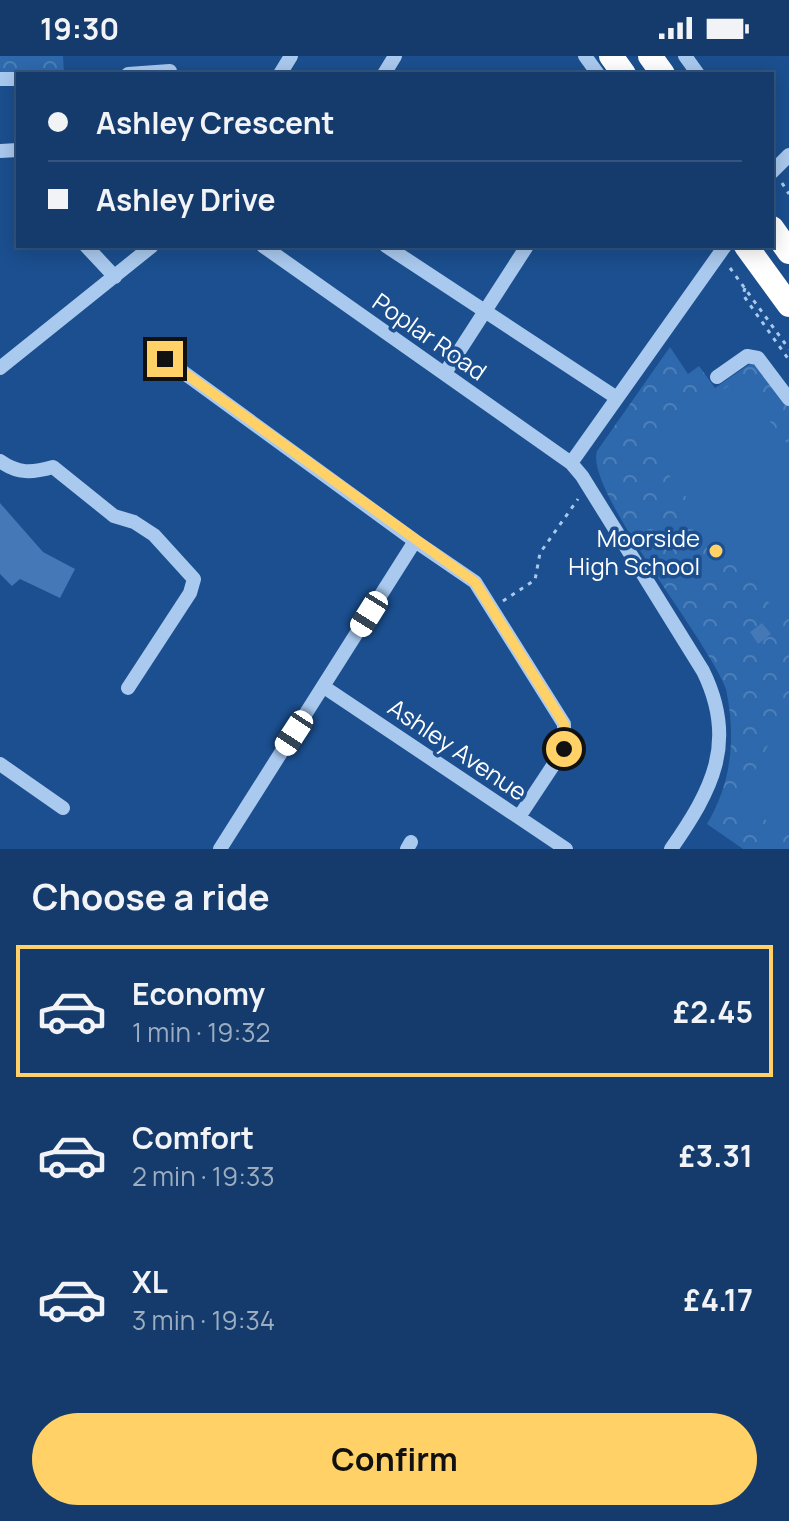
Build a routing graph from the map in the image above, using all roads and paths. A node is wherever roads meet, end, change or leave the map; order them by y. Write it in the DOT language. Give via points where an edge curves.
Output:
graph roads {
  1 [pos="169,67"];
  2 [pos="140,72"];
  3 [pos="789,155"];
  4 [pos="774,170"];
  5 [pos="774,231"];
  6 [pos="88,248"];
  7 [pos="150,248"];
  8 [pos="266,248"];
  9 [pos="389,248"];
  10 [pos="521,248"];
  11 [pos="727,248"];
  12 [pos="728,248"];
  13 [pos="729,248"];
  14 [pos="789,252"];
  15 [pos="115,277"];
  16 [pos="745,288"];
  17 [pos="789,305"];
  18 [pos="485,311"];
  19 [pos="789,349"];
  20 [pos="165,359"];
  21 [pos="789,360"];
  22 [pos="0,368"];
  23 [pos="445,373"];
  24 [pos="717,377"];
  25 [pos="617,398"];
  26 [pos="789,399"];
  27 [pos="0,461"];
  28 [pos="571,463"];
  29 [pos="590,489"];
  30 [pos="415,541"];
  31 [pos="493,608"];
  32 [pos="324,687"];
  33 [pos="128,688"];
  34 [pos="0,764"];
  35 [pos="63,808"];
  36 [pos="519,817"];
  37 [pos="220,849"];
  38 [pos="566,849"];
  39 [pos="671,849"];
  1 -- 2 [label="street"];
  3 -- 4 [label="street"];
  5 -- 14 [label="highway"];
  6 -- 15 [label="street"];
  7 -- 15 [label="street"];
  8 -- 23 [label="street, Poplar Road"];
  9 -- 18 [label="street"];
  10 -- 18 [label="street"];
  11 -- 25 [label="street"];
  12 -- 16 [label="path"];
  13 -- 17 [label="highway"];
  15 -- 22 [label="street"];
  16 -- 19 [label="path"];
  16 -- 21 [label="path" via="743,295"];
  18 -- 23 [label="street"];
  18 -- 25 [label="street"];
  20 -- 30 [label="street"];
  23 -- 28 [label="street, Poplar Road"];
  24 -- 26 [label="street" via="747,356 758,358"];
  25 -- 28 [label="street"];
  27 -- 33 [label="street" via="30,473 53,467 114,516 154,535 194,579"];
  28 -- 29 [label="street, Poplar Road"];
  29 -- 31 [label="path" via="540,553 535,580"];
  29 -- 39 [label="street, Poplar Road" via="708,669 716,706 716,769 704,802"];
  30 -- 31 [label="street" via="475,582"];
  30 -- 32 [label="street"];
  31 -- 36 [label="street" via="564,724 566,738 560,759"];
  32 -- 36 [label="street, Ashley Avenue"];
  32 -- 37 [label="street"];
  34 -- 35 [label="street"];
  36 -- 38 [label="street, Ashley Avenue"];
}
